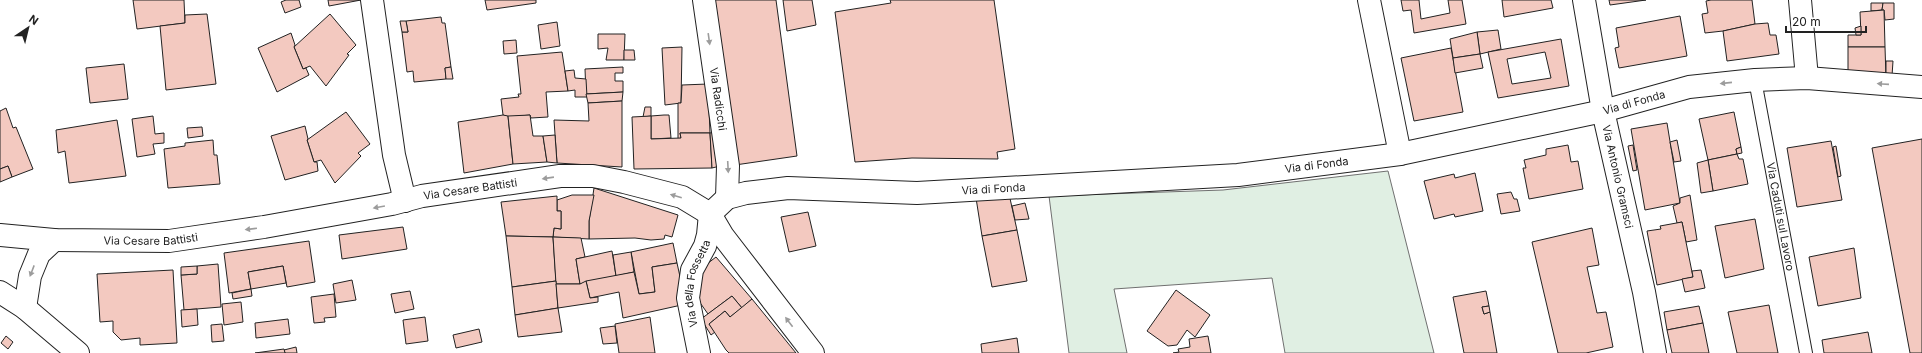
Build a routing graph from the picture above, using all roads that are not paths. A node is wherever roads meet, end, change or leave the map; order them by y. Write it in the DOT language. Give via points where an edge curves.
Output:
graph roads {
  1 [pos="372,0"];
  2 [pos="704,0"];
  3 [pos="1369,0"];
  4 [pos="1584,0"];
  5 [pos="1800,0"];
  6 [pos="1807,78"];
  7 [pos="1755,80"];
  8 [pos="1922,87"];
  9 [pos="1603,111"];
  10 [pos="1400,154"];
  11 [pos="727,198"];
  12 [pos="405,201"];
  13 [pos="710,214"];
  14 [pos="0,235"];
  15 [pos="54,240"];
  16 [pos="0,292"];
  17 [pos="25,308"];
  18 [pos="78,353"];
  19 [pos="700,353"];
  20 [pos="813,353"];
  21 [pos="1655,353"];
  22 [pos="1806,353"];
  1 -- 12 [label="street" via="394,154"];
  2 -- 11 [label="street, Via Radicchi, one-way" via="728,166"];
  3 -- 10 [label="street"];
  4 -- 9 [label="street, Via Antonio Gramsci"];
  5 -- 6 [label="street"];
  6 -- 7 [label="street, Via di Fonda"];
  8 -- 6 [label="street, Via di Fonda, one-way"];
  7 -- 9 [label="street, Via di Fonda, one-way" via="1689,87"];
  7 -- 22 [label="lane, Via Caduti sul Lavoro"];
  9 -- 10 [label="street, Via di Fonda"];
  9 -- 21 [label="street, Via Antonio Gramsci" via="1644,292"];
  10 -- 11 [label="street, Via di Fonda" via="1238,175 917,193 788,188"];
  11 -- 13 [label="street, Via di Fonda"];
  13 -- 12 [label="street, Via Cesare Battisti, one-way" via="682,197 593,176 560,176 422,196"];
  12 -- 15 [label="street, Via Cesare Battisti, one-way" via="264,227 169,240"];
  13 -- 19 [label="street, Via della Fossetta" via="708,235 692,270 688,298"];
  20 -- 13 [label="street, Via Cesare Battisti, one-way" via="723,236"];
  14 -- 15 [label="street, Via Cesare Battisti"];
  15 -- 17 [label="street, one-way" via="39,254 30,276"];
  16 -- 17 [label="street"];
  17 -- 18 [label="street"];
}
